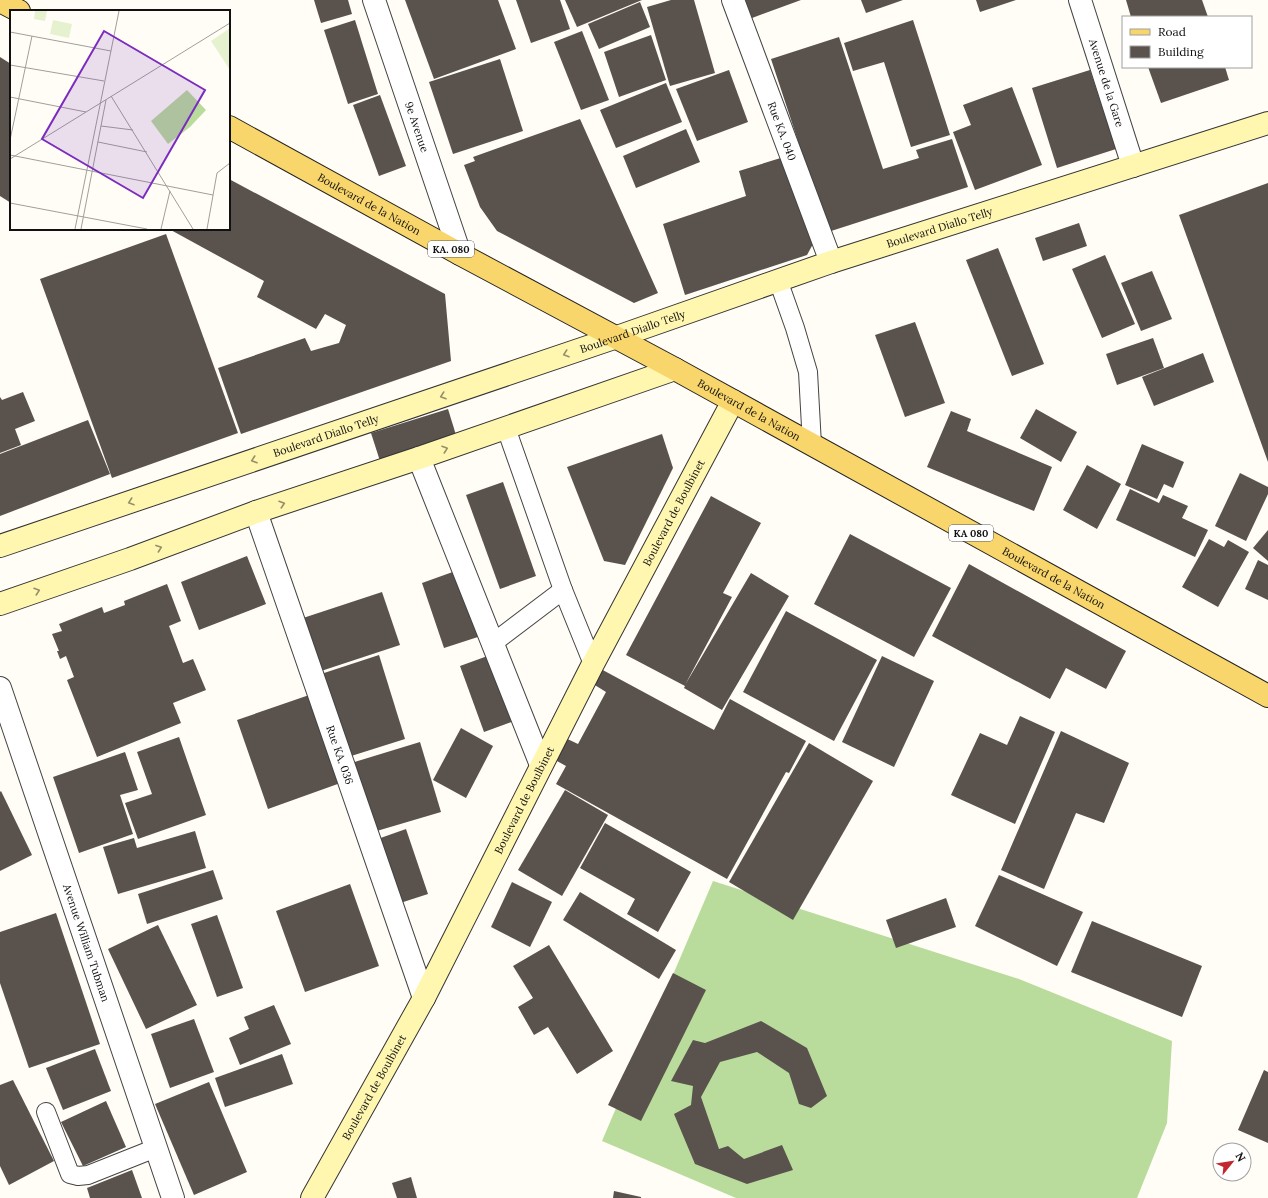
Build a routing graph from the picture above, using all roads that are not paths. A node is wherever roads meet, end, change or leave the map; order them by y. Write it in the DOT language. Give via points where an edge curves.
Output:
graph roads {
  1 [pos="374,0"];
  2 [pos="732,0"];
  3 [pos="1080,0"];
  4 [pos="0,1"];
  5 [pos="17,10"];
  6 [pos="1268,122"];
  7 [pos="230,128"];
  8 [pos="1133,166"];
  9 [pos="460,254"];
  10 [pos="830,262"];
  11 [pos="778,280"];
  12 [pos="616,337"];
  13 [pos="675,369"];
  14 [pos="732,401"];
  15 [pos="506,428"];
  16 [pos="812,445"];
  17 [pos="419,458"];
  18 [pos="256,512"];
  19 [pos="0,546"];
  20 [pos="563,590"];
  21 [pos="0,604"];
  22 [pos="493,643"];
  23 [pos="592,664"];
  24 [pos="0,688"];
  25 [pos="1268,696"];
  26 [pos="541,765"];
  27 [pos="424,998"];
  28 [pos="46,1112"];
  29 [pos="156,1148"];
  30 [pos="173,1198"];
  31 [pos="312,1198"];
  1 -- 9 [label="street, 9e Avenue"];
  2 -- 10 [label="street, Rue KA. 040"];
  3 -- 8 [label="street, Avenue de la Gare"];
  4 -- 5 [label="main road"];
  6 -- 8 [label="street, Boulevard Diallo Telly"];
  7 -- 9 [label="main road, Boulevard de la Nation / KA. 080"];
  8 -- 10 [label="street, Boulevard Diallo Telly"];
  9 -- 12 [label="main road, Boulevard de la Nation / KA. 080"];
  10 -- 11 [label="street, Boulevard Diallo Telly"];
  11 -- 12 [label="street, Boulevard Diallo Telly"];
  11 -- 16 [label="lane" via="808,372"];
  12 -- 13 [label="main road, Boulevard de la Nation / KA. 080"];
  12 -- 19 [label="street, Boulevard Diallo Telly, one-way"];
  13 -- 14 [label="main road, Boulevard de la Nation / KA 080"];
  13 -- 15 [label="street"];
  14 -- 16 [label="main road, Boulevard de la Nation / KA 080"];
  14 -- 23 [label="street, Boulevard de Boulbinet"];
  17 -- 15 [label="street, one-way"];
  15 -- 20 [label="lane"];
  16 -- 25 [label="main road, Boulevard de la Nation / KA 080"];
  18 -- 17 [label="street, one-way"];
  17 -- 22 [label="street"];
  21 -- 18 [label="street, one-way"];
  18 -- 27 [label="street, Rue KA. 036"];
  20 -- 22 [label="lane"];
  20 -- 23 [label="lane"];
  22 -- 26 [label="street"];
  23 -- 26 [label="street, Boulevard de Boulbinet"];
  24 -- 29 [label="street, Avenue William Tubman"];
  26 -- 27 [label="street, Boulevard de Boulbinet"];
  27 -- 31 [label="street, Boulevard de Boulbinet"];
  28 -- 29 [label="lane" via="70,1174 88,1175"];
  29 -- 30 [label="street, Avenue William Tubman"];
}
